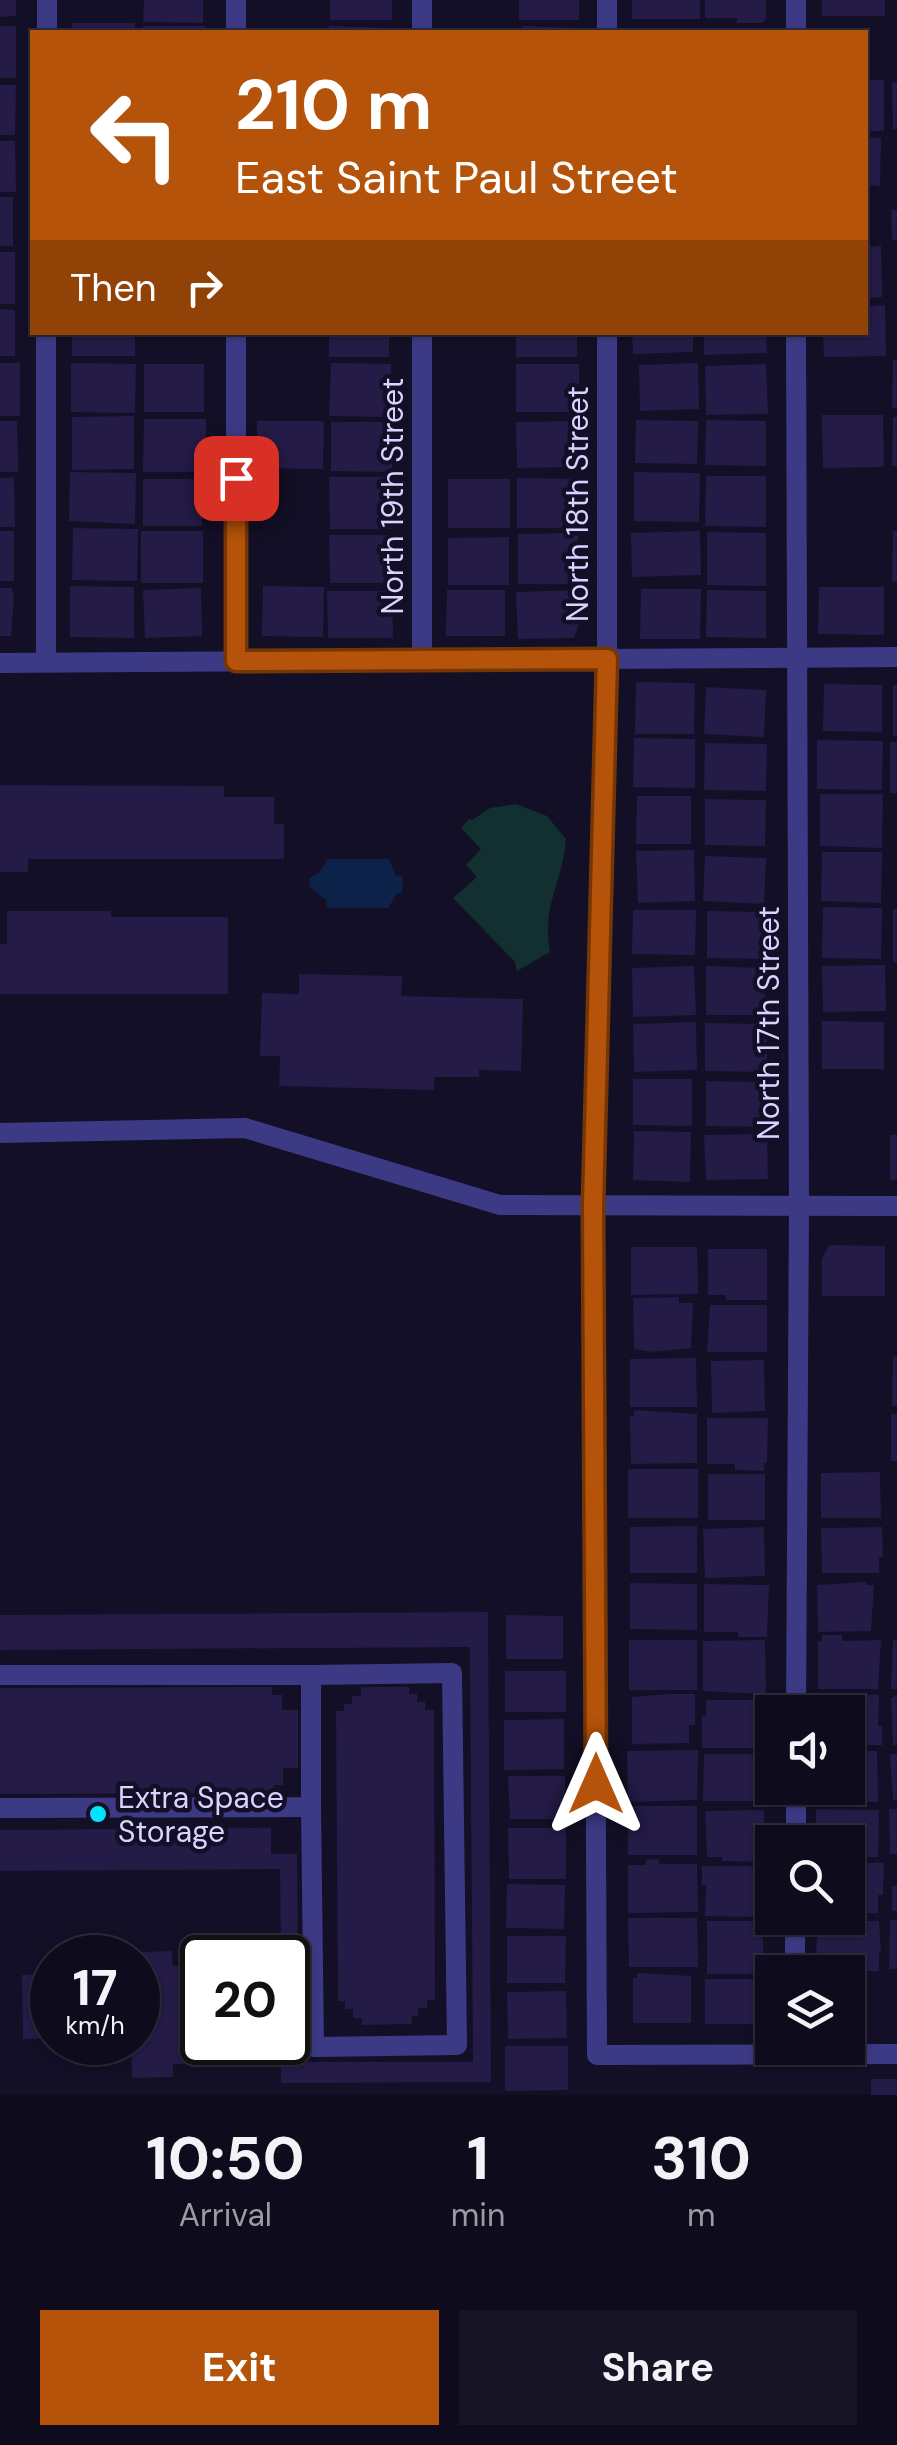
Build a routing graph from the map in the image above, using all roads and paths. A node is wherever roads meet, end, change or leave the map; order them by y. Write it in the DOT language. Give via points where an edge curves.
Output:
graph roads {
  1 [pos="47,0"];
  2 [pos="236,0"];
  3 [pos="422,0"];
  4 [pos="607,0"];
  5 [pos="796,0"];
  6 [pos="47,30"];
  7 [pos="236,30"];
  8 [pos="422,30"];
  9 [pos="607,30"];
  10 [pos="796,30"];
  11 [pos="46,335"];
  12 [pos="236,335"];
  13 [pos="422,335"];
  14 [pos="607,335"];
  15 [pos="796,335"];
  16 [pos="796,658"];
  17 [pos="897,658"];
  18 [pos="607,659"];
  19 [pos="422,660"];
  20 [pos="236,661"];
  21 [pos="46,662"];
  22 [pos="0,663"];
  23 [pos="0,1133"];
  24 [pos="593,1206"];
  25 [pos="799,1206"];
  26 [pos="897,1206"];
  27 [pos="0,1675"];
  28 [pos="311,1675"];
  29 [pos="796,1695"];
  30 [pos="0,1808"];
  31 [pos="311,1808"];
  32 [pos="755,2051"];
  33 [pos="865,2053"];
  34 [pos="897,2054"];
  1 -- 6 [label="lane"];
  2 -- 7 [label="lane"];
  3 -- 8 [label="lane"];
  4 -- 9 [label="lane"];
  5 -- 10 [label="lane"];
  11 -- 21 [label="lane"];
  12 -- 20 [label="lane"];
  13 -- 19 [label="lane, North 19th Street"];
  14 -- 18 [label="lane, North 18th Street"];
  15 -- 16 [label="lane, North 17th Street"];
  16 -- 17 [label="lane"];
  16 -- 18 [label="lane"];
  16 -- 25 [label="lane, North 17th Street"];
  18 -- 19 [label="lane"];
  18 -- 24 [label="lane, North 18th Street"];
  19 -- 20 [label="lane"];
  20 -- 21 [label="lane"];
  21 -- 22 [label="lane"];
  23 -- 24 [label="lane" via="245,1128 500,1205"];
  24 -- 25 [label="lane"];
  24 -- 32 [label="lane, North 18th Street" via="597,2055"];
  25 -- 26 [label="lane"];
  25 -- 29 [label="lane, North 17th Street"];
  27 -- 28 [label="lane"];
  28 -- 31 [label="lane"];
  28 -- 31 [label="lane" via="452,1674 457,2045 314,2047"];
  30 -- 31 [label="lane"];
  33 -- 34 [label="lane"];
}
